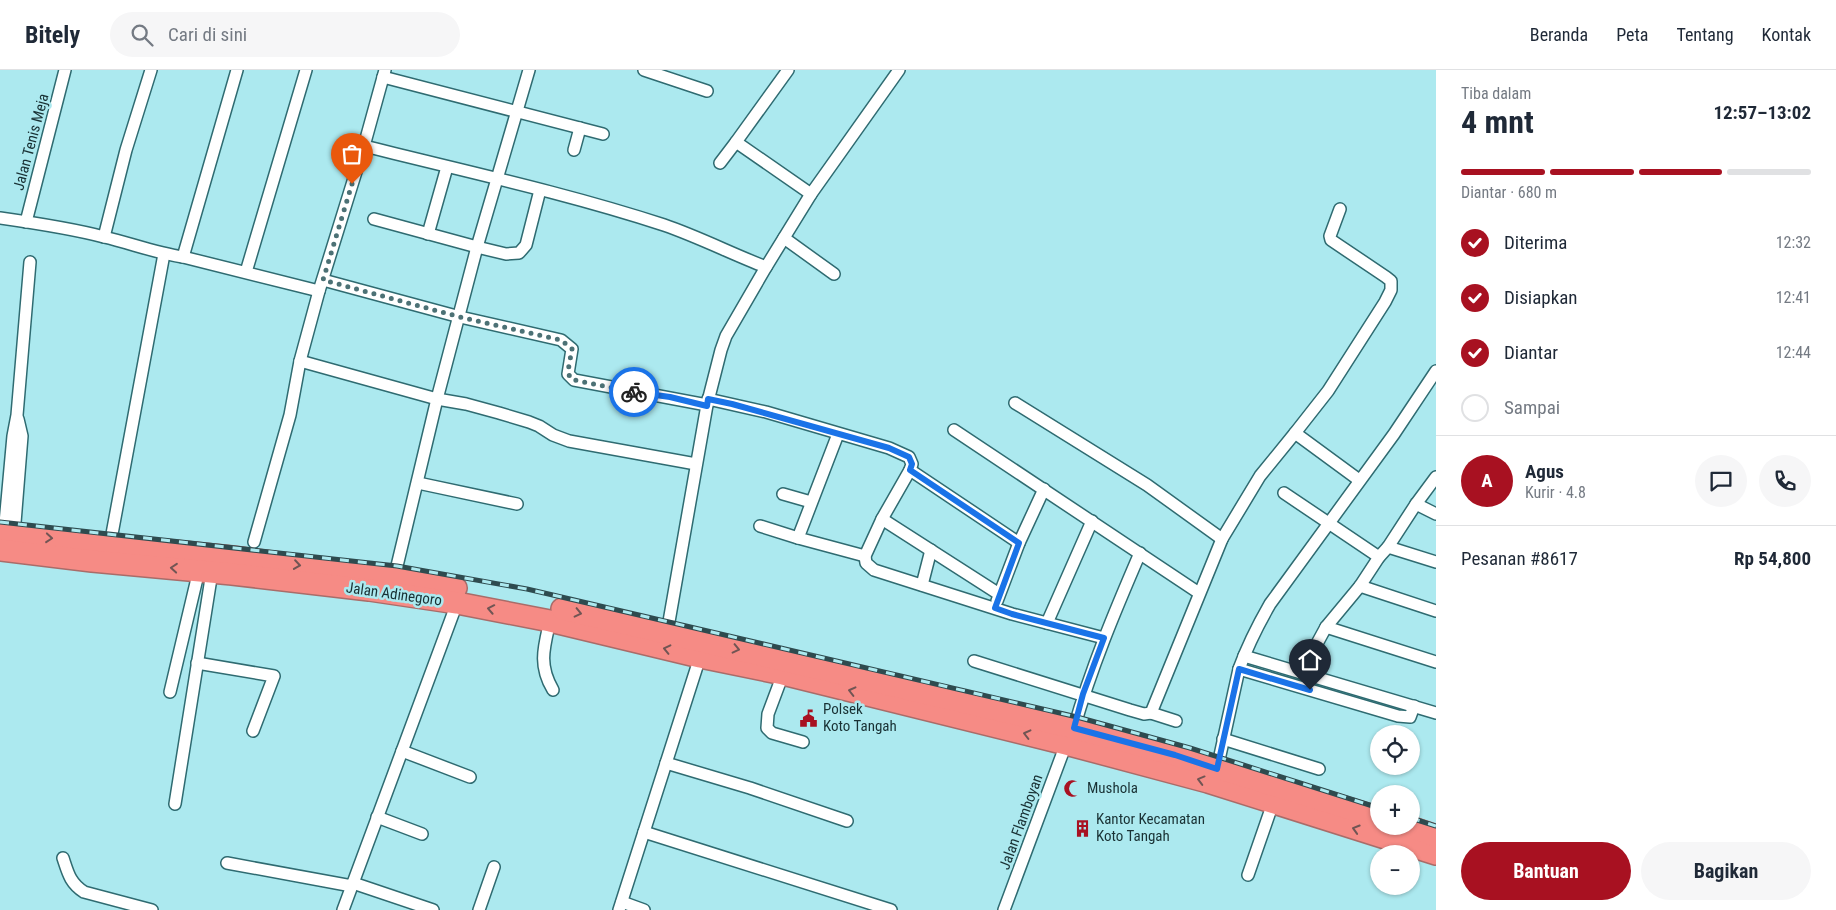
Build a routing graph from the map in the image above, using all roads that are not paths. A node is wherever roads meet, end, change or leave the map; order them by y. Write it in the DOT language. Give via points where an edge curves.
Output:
graph roads {
  1 [pos="65,70"];
  2 [pos="151,70"];
  3 [pos="237,70"];
  4 [pos="306,70"];
  5 [pos="529,70"];
  6 [pos="644,70"];
  7 [pos="788,70"];
  8 [pos="899,70"];
  9 [pos="384,74"];
  10 [pos="707,91"];
  11 [pos="518,112"];
  12 [pos="580,128"];
  13 [pos="603,134"];
  14 [pos="736,142"];
  15 [pos="364,146"];
  16 [pos="574,150"];
  17 [pos="720,163"];
  18 [pos="447,167"];
  19 [pos="497,179"];
  20 [pos="540,190"];
  21 [pos="811,194"];
  22 [pos="1340,209"];
  23 [pos="0,218"];
  24 [pos="374,219"];
  25 [pos="26,222"];
  26 [pos="428,234"];
  27 [pos="104,237"];
  28 [pos="784,238"];
  29 [pos="477,247"];
  30 [pos="164,254"];
  31 [pos="183,257"];
  32 [pos="30,262"];
  33 [pos="766,267"];
  34 [pos="246,272"];
  35 [pos="834,274"];
  36 [pos="321,286"];
  37 [pos="460,317"];
  38 [pos="300,361"];
  39 [pos="1435,375"];
  40 [pos="437,399"];
  41 [pos="708,402"];
  42 [pos="1015,404"];
  43 [pos="954,430"];
  44 [pos="1295,433"];
  45 [pos="838,434"];
  46 [pos="696,464"];
  47 [pos="910,470"];
  48 [pos="1436,478"];
  49 [pos="1359,480"];
  50 [pos="418,483"];
  51 [pos="1044,489"];
  52 [pos="1284,493"];
  53 [pos="12,494"];
  54 [pos="783,494"];
  55 [pos="811,502"];
  56 [pos="517,504"];
  57 [pos="1416,504"];
  58 [pos="1436,514"];
  59 [pos="882,519"];
  60 [pos="1092,521"];
  61 [pos="1328,524"];
  62 [pos="760,526"];
  63 [pos="4,530"];
  64 [pos="798,538"];
  65 [pos="1222,540"];
  66 [pos="254,542"];
  67 [pos="1019,543"];
  68 [pos="108,544"];
  69 [pos="1388,547"];
  70 [pos="931,550"];
  71 [pos="1140,553"];
  72 [pos="865,556"];
  73 [pos="1379,557"];
  74 [pos="1436,562"];
  75 [pos="219,568"];
  76 [pos="264,569"];
  77 [pos="396,578"];
  78 [pos="922,585"];
  79 [pos="1360,586"];
  80 [pos="1199,593"];
  81 [pos="999,594"];
  82 [pos="457,603"];
  83 [pos="995,608"];
  84 [pos="1436,611"];
  85 [pos="550,621"];
  86 [pos="1047,623"];
  87 [pos="1326,627"];
  88 [pos="667,633"];
  89 [pos="1104,638"];
  90 [pos="1244,656"];
  91 [pos="700,657"];
  92 [pos="974,661"];
  93 [pos="1436,662"];
  94 [pos="197,663"];
  95 [pos="1239,669"];
  96 [pos="1301,673"];
  97 [pos="783,674"];
  98 [pos="553,690"];
  99 [pos="170,692"];
  100 [pos="1083,694"];
  101 [pos="1414,706"];
  102 [pos="1151,713"];
  103 [pos="1436,713"];
  104 [pos="1176,721"];
  105 [pos="253,731"];
  106 [pos="1070,736"];
  107 [pos="1223,739"];
  108 [pos="803,742"];
  109 [pos="402,751"];
  110 [pos="666,763"];
  111 [pos="1217,769"];
  112 [pos="1319,769"];
  113 [pos="470,777"];
  114 [pos="1273,803"];
  115 [pos="175,804"];
  116 [pos="1370,815"];
  117 [pos="377,817"];
  118 [pos="847,821"];
  119 [pos="644,832"];
  120 [pos="422,834"];
  121 [pos="1425,840"];
  122 [pos="63,858"];
  123 [pos="227,864"];
  124 [pos="494,867"];
  125 [pos="1248,875"];
  126 [pos="352,884"];
  127 [pos="621,906"];
  128 [pos="345,909"];
  129 [pos="152,910"];
  130 [pos="433,910"];
  131 [pos="479,910"];
  132 [pos="644,910"];
  133 [pos="891,910"];
  134 [pos="1004,910"];
  1 -- 25 [label="street, Jalan Tenis Meja"];
  2 -- 27 [label="street"];
  3 -- 31 [label="street"];
  4 -- 34 [label="street"];
  5 -- 11 [label="street"];
  6 -- 10 [label="street"];
  7 -- 14 [label="street"];
  8 -- 21 [label="street"];
  9 -- 11 [label="street"];
  9 -- 15 [label="street"];
  11 -- 12 [label="street"];
  11 -- 19 [label="street"];
  12 -- 13 [label="street"];
  12 -- 16 [label="street"];
  14 -- 17 [label="street"];
  14 -- 21 [label="street"];
  15 -- 18 [label="street"];
  15 -- 36 [label="street"];
  18 -- 19 [label="street"];
  18 -- 26 [label="street"];
  19 -- 20 [label="street"];
  19 -- 29 [label="street"];
  20 -- 29 [label="street" via="522,251 506,254"];
  20 -- 33 [label="street" via="665,225"];
  21 -- 28 [label="street"];
  22 -- 44 [label="street" via="1331,240 1391,281 1391,290 1328,391"];
  23 -- 25 [label="street"];
  24 -- 26 [label="street"];
  25 -- 27 [label="street"];
  26 -- 29 [label="street"];
  27 -- 30 [label="street"];
  28 -- 33 [label="street"];
  28 -- 35 [label="street"];
  29 -- 37 [label="street"];
  30 -- 31 [label="street"];
  30 -- 68 [label="street"];
  31 -- 34 [label="street"];
  32 -- 53 [label="street" via="17,415 22,436"];
  33 -- 41 [label="street" via="726,336"];
  34 -- 36 [label="street"];
  36 -- 37 [label="street"];
  36 -- 38 [label="street"];
  37 -- 40 [label="street"];
  37 -- 41 [label="street" via="565,342 572,349 568,374 574,380"];
  38 -- 40 [label="street"];
  38 -- 66 [label="street" via="290,415"];
  39 -- 49 [label="street"];
  40 -- 46 [label="street" via="529,422 569,441"];
  40 -- 50 [label="street"];
  41 -- 45 [label="street" via="766,412"];
  41 -- 46 [label="street"];
  42 -- 65 [label="street" via="1146,485"];
  43 -- 51 [label="street"];
  44 -- 49 [label="street"];
  44 -- 65 [label="street" via="1260,476"];
  45 -- 47 [label="street" via="904,454 911,460"];
  45 -- 55 [label="street"];
  46 -- 88 [label="street"];
  47 -- 59 [label="street"];
  47 -- 67 [label="street"];
  48 -- 57 [label="street"];
  49 -- 61 [label="street"];
  50 -- 56 [label="street"];
  50 -- 77 [label="street"];
  51 -- 60 [label="street"];
  51 -- 67 [label="street"];
  52 -- 61 [label="street"];
  53 -- 63 [label="street"];
  53 -- 63 [label="street"];
  54 -- 55 [label="street"];
  55 -- 64 [label="street"];
  57 -- 58 [label="street"];
  57 -- 69 [label="street"];
  59 -- 70 [label="street"];
  59 -- 72 [label="street"];
  60 -- 71 [label="street"];
  60 -- 86 [label="street"];
  61 -- 73 [label="street"];
  61 -- 90 [label="street" via="1270,604"];
  62 -- 64 [label="street"];
  63 -- 68 [label="highway, one-way"];
  75 -- 63 [label="highway, one-way" via="92,561"];
  64 -- 72 [label="street"];
  65 -- 80 [label="street"];
  67 -- 81 [label="street"];
  68 -- 75 [label="highway"];
  69 -- 73 [label="street"];
  69 -- 74 [label="street"];
  70 -- 78 [label="street"];
  70 -- 81 [label="street"];
  71 -- 80 [label="street"];
  71 -- 89 [label="street, Jalan Flamboyan"];
  72 -- 78 [label="street" via="866,563 874,570"];
  73 -- 79 [label="street"];
  75 -- 76 [label="highway"];
  75 -- 94 [label="street"];
  75 -- 99 [label="street"];
  76 -- 77 [label="highway, one-way"];
  76 -- 82 [label="highway, Jalan Adinegoro"];
  77 -- 88 [label="highway, one-way"];
  78 -- 83 [label="street"];
  79 -- 84 [label="street"];
  79 -- 87 [label="street"];
  80 -- 102 [label="street"];
  81 -- 83 [label="street"];
  85 -- 82 [label="highway, Jalan Adinegoro, one-way"];
  82 -- 109 [label="street"];
  83 -- 86 [label="street"];
  91 -- 85 [label="highway, Jalan Adinegoro, one-way"];
  85 -- 98 [label="street" via="543,663"];
  86 -- 89 [label="street"];
  87 -- 93 [label="street"];
  87 -- 96 [label="street"];
  88 -- 106 [label="highway, one-way"];
  89 -- 100 [label="street, Jalan Flamboyan"];
  90 -- 95 [label="street"];
  90 -- 96 [label="street"];
  91 -- 97 [label="highway, Jalan Adinegoro"];
  91 -- 110 [label="street"];
  92 -- 100 [label="street"];
  94 -- 105 [label="street" via="274,676"];
  94 -- 115 [label="street"];
  95 -- 101 [label="street" via="1398,716 1410,717"];
  95 -- 107 [label="street"];
  96 -- 101 [label="street"];
  106 -- 97 [label="highway, Jalan Adinegoro, one-way"];
  97 -- 108 [label="street" via="768,714 767,728 772,733"];
  100 -- 102 [label="street" via="1144,714"];
  100 -- 106 [label="street, Jalan Flamboyan"];
  101 -- 103 [label="street"];
  102 -- 104 [label="street"];
  106 -- 111 [label="highway" via="1175,755"];
  114 -- 106 [label="highway, one-way"];
  106 -- 134 [label="street, Jalan Flamboyan"];
  107 -- 111 [label="street"];
  107 -- 112 [label="street"];
  109 -- 113 [label="street"];
  109 -- 117 [label="street"];
  110 -- 118 [label="street"];
  110 -- 119 [label="street"];
  111 -- 116 [label="highway"];
  121 -- 114 [label="highway, one-way"];
  114 -- 125 [label="street"];
  117 -- 120 [label="street"];
  117 -- 126 [label="street"];
  119 -- 127 [label="street"];
  119 -- 133 [label="street"];
  122 -- 129 [label="street" via="70,878 84,892"];
  123 -- 126 [label="street"];
  124 -- 131 [label="street"];
  126 -- 128 [label="street"];
  126 -- 130 [label="street"];
  127 -- 132 [label="street"];
}
